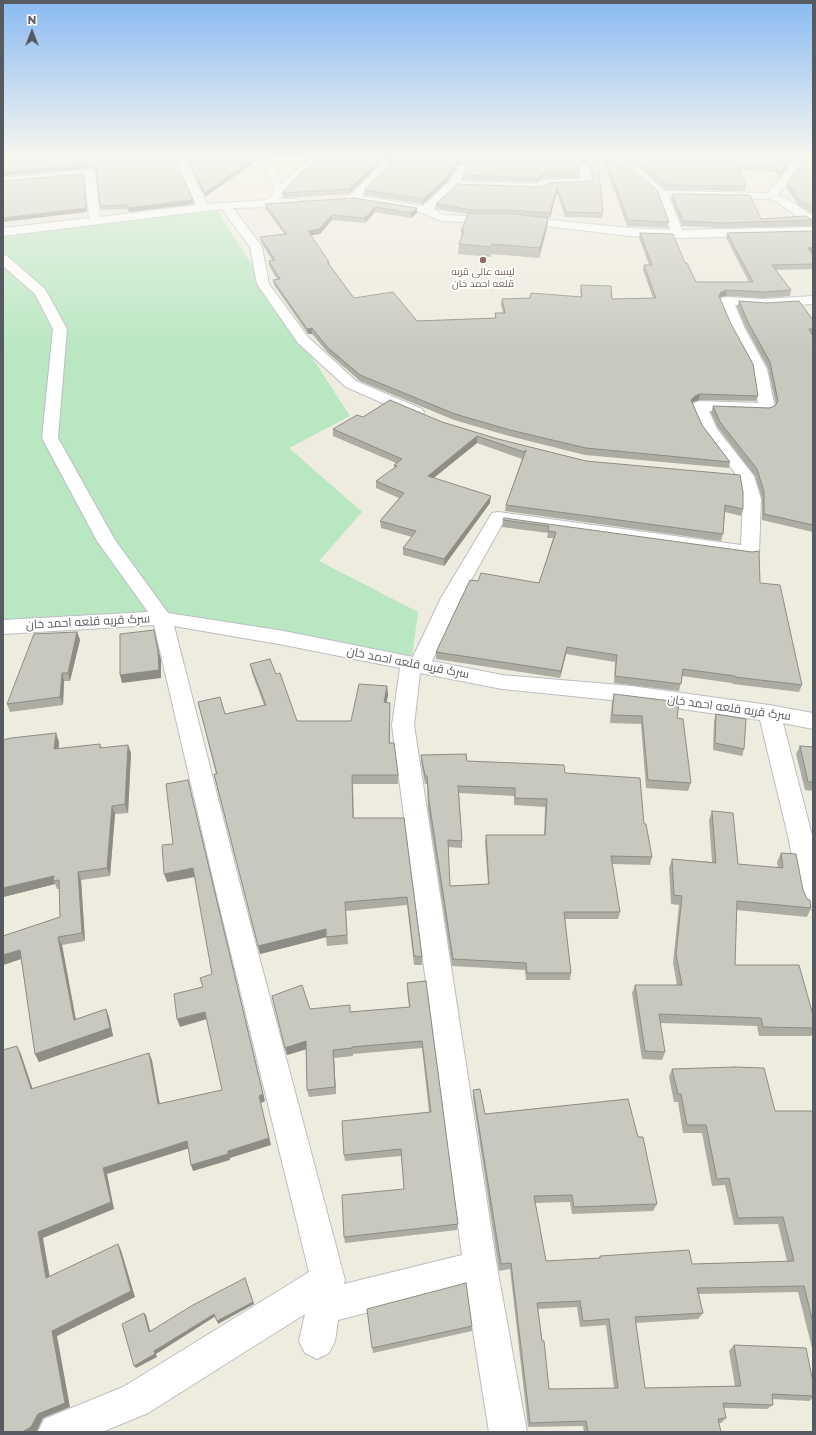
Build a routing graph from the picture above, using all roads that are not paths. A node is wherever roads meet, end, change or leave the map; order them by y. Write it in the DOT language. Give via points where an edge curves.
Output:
graph roads {
  1 [pos="88,221"];
  2 [pos="237,221"];
  3 [pos="531,221"];
  4 [pos="673,221"];
  5 [pos="813,231"];
  6 [pos="3,232"];
  7 [pos="677,234"];
  8 [pos="3,259"];
  9 [pos="813,300"];
  10 [pos="427,416"];
  11 [pos="723,474"];
  12 [pos="746,476"];
  13 [pos="162,618"];
  14 [pos="3,627"];
  15 [pos="415,664"];
  16 [pos="769,713"];
  17 [pos="813,721"];
  18 [pos="813,898"];
  19 [pos="480,1267"];
  20 [pos="326,1294"];
  21 [pos="317,1341"];
  22 [pos="57,1432"];
  23 [pos="508,1432"];
  1 -- 6 [label="street"];
  2 -- 10 [label="street" via="256,247 263,284 303,340 351,384"];
  3 -- 7 [label="street" via="629,232"];
  4 -- 7 [label="street"];
  5 -- 7 [label="street"];
  8 -- 13 [label="street" via="40,292 60,328 50,438 106,541"];
  9 -- 12 [label="street" via="764,303 726,301 760,369 767,408 699,406 710,430"];
  11 -- 12 [label="street"];
  12 -- 15 [label="street" via="752,499 750,552 498,517"];
  13 -- 14 [label="street, سرک قریه قلعه احمد خان"];
  13 -- 15 [label="street, سرک قریه قلعه احمد خان" via="284,638"];
  13 -- 20 [label="street"];
  15 -- 16 [label="street, سرک قریه قلعه احمد خان" via="502,682 631,694"];
  15 -- 19 [label="street" via="403,725"];
  16 -- 17 [label="street, سرک قریه قلعه احمد خان"];
  16 -- 18 [label="street"];
  19 -- 20 [label="street"];
  19 -- 23 [label="street"];
  20 -- 21 [label="street"];
  20 -- 22 [label="street" via="135,1400"];
}
